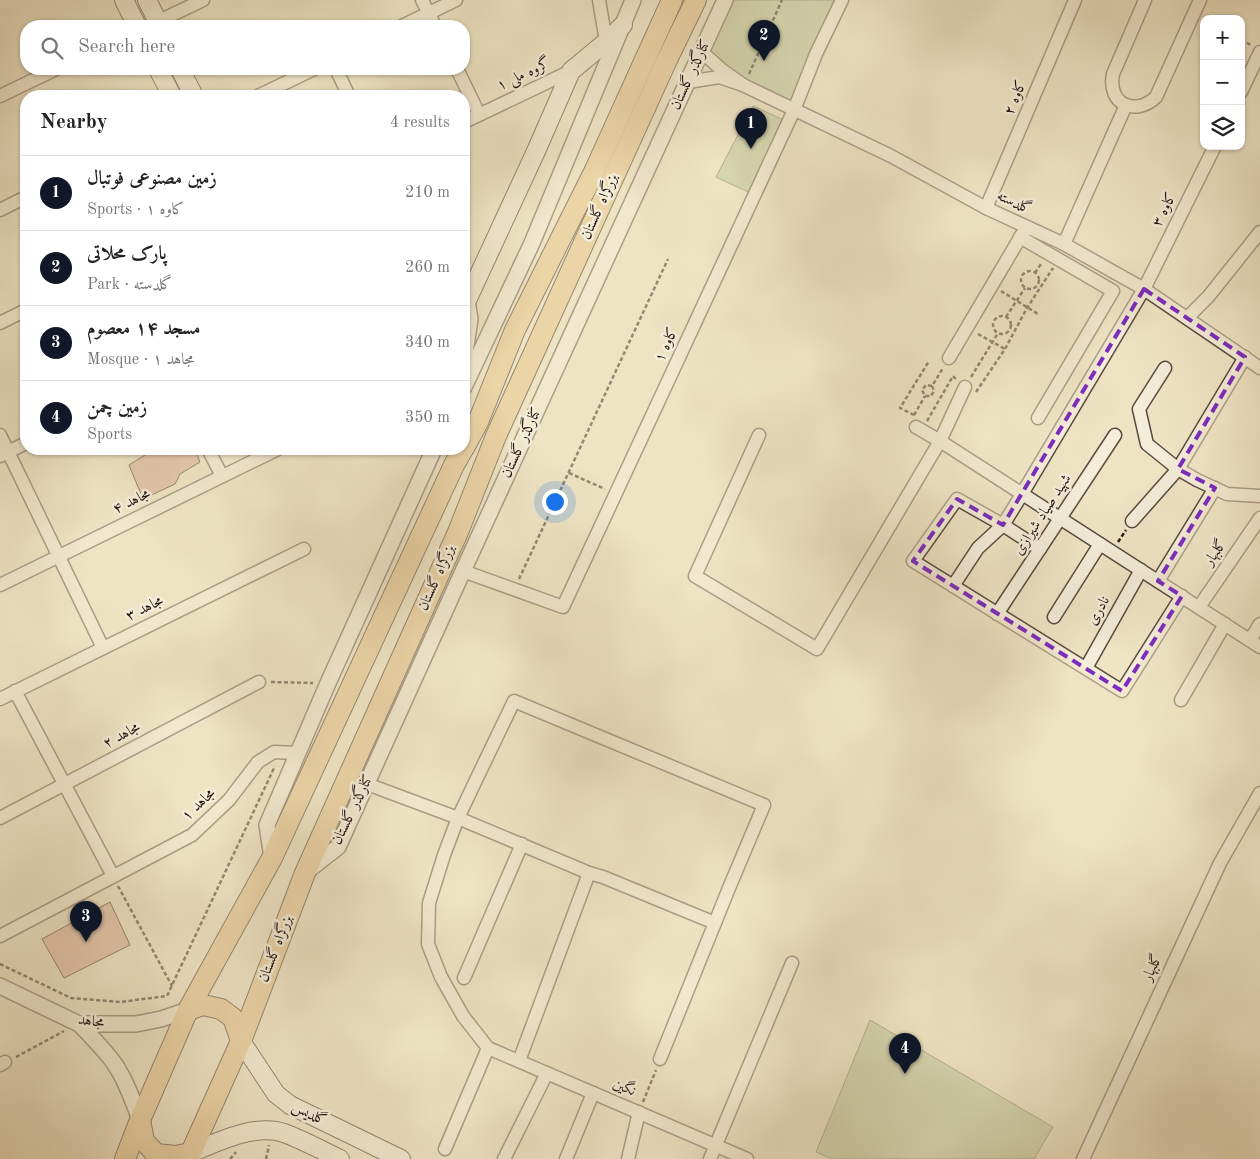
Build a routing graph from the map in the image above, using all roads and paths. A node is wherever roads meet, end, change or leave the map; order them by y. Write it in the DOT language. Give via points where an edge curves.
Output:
graph roads {
  1 [pos="124,0"];
  2 [pos="147,0"];
  3 [pos="203,0"];
  4 [pos="422,0"];
  5 [pos="456,0"];
  6 [pos="599,0"];
  7 [pos="633,0"];
  8 [pos="672,0"];
  9 [pos="696,0"];
  10 [pos="726,0"];
  11 [pos="782,0"];
  12 [pos="842,0"];
  13 [pos="1075,0"];
  14 [pos="1145,0"];
  15 [pos="1200,0"];
  16 [pos="429,13"];
  17 [pos="134,20"];
  18 [pos="153,20"];
  19 [pos="164,20"];
  20 [pos="414,20"];
  21 [pos="432,20"];
  22 [pos="623,25"];
  23 [pos="607,51"];
  24 [pos="702,52"];
  25 [pos="1260,52"];
  26 [pos="571,71"];
  27 [pos="44,75"];
  28 [pos="161,75"];
  29 [pos="183,75"];
  30 [pos="302,75"];
  31 [pos="339,75"];
  32 [pos="459,75"];
  33 [pos="688,82"];
  34 [pos="1245,84"];
  35 [pos="744,86"];
  36 [pos="169,90"];
  37 [pos="191,90"];
  38 [pos="270,90"];
  39 [pos="346,90"];
  40 [pos="467,90"];
  41 [pos="0,96"];
  42 [pos="470,96"];
  43 [pos="1126,105"];
  44 [pos="794,110"];
  45 [pos="479,114"];
  46 [pos="470,119"];
  47 [pos="1213,150"];
  48 [pos="20,201"];
  49 [pos="986,208"];
  50 [pos="0,210"];
  51 [pos="1023,232"];
  52 [pos="1260,232"];
  53 [pos="1064,244"];
  54 [pos="668,259"];
  55 [pos="1059,260"];
  56 [pos="992,285"];
  57 [pos="1039,287"];
  58 [pos="1025,288"];
  59 [pos="1144,289"];
  60 [pos="470,293"];
  61 [pos="1016,301"];
  62 [pos="1027,308"];
  63 [pos="20,313"];
  64 [pos="1038,314"];
  65 [pos="1006,317"];
  66 [pos="1187,318"];
  67 [pos="0,323"];
  68 [pos="967,327"];
  69 [pos="998,333"];
  70 [pos="992,342"];
  71 [pos="1005,349"];
  72 [pos="1245,357"];
  73 [pos="950,358"];
  74 [pos="929,361"];
  75 [pos="1164,368"];
  76 [pos="1260,368"];
  77 [pos="470,374"];
  78 [pos="932,386"];
  79 [pos="965,387"];
  80 [pos="933,394"];
  81 [pos="925,396"];
  82 [pos="940,398"];
  83 [pos="1038,418"];
  84 [pos="919,421"];
  85 [pos="0,435"];
  86 [pos="759,435"];
  87 [pos="1115,435"];
  88 [pos="470,436"];
  89 [pos="940,441"];
  90 [pos="20,446"];
  91 [pos="4,454"];
  92 [pos="211,455"];
  93 [pos="266,455"];
  94 [pos="431,455"];
  95 [pos="459,455"];
  96 [pos="1178,469"];
  97 [pos="568,473"];
  98 [pos="222,476"];
  99 [pos="1215,488"];
  100 [pos="616,494"];
  101 [pos="1022,494"];
  102 [pos="1260,496"];
  103 [pos="1060,518"];
  104 [pos="1260,518"];
  105 [pos="1132,521"];
  106 [pos="1003,525"];
  107 [pos="1100,544"];
  108 [pos="304,549"];
  109 [pos="1040,549"];
  110 [pos="414,552"];
  111 [pos="1112,552"];
  112 [pos="59,556"];
  113 [pos="443,564"];
  114 [pos="463,570"];
  115 [pos="1142,570"];
  116 [pos="402,578"];
  117 [pos="1158,581"];
  118 [pos="0,585"];
  119 [pos="953,586"];
  120 [pos="432,588"];
  121 [pos="514,589"];
  122 [pos="1182,596"];
  123 [pos="1198,607"];
  124 [pos="997,614"];
  125 [pos="1054,617"];
  126 [pos="1225,624"];
  127 [pos="1260,624"];
  128 [pos="1255,644"];
  129 [pos="104,648"];
  130 [pos="1086,668"];
  131 [pos="259,682"];
  132 [pos="328,683"];
  133 [pos="15,691"];
  134 [pos="0,699"];
  135 [pos="1181,700"];
  136 [pos="281,753"];
  137 [pos="298,753"];
  138 [pos="64,784"];
  139 [pos="367,784"];
  140 [pos="1260,793"];
  141 [pos="0,818"];
  142 [pos="458,818"];
  143 [pos="522,844"];
  144 [pos="272,858"];
  145 [pos="305,873"];
  146 [pos="590,873"];
  147 [pos="113,876"];
  148 [pos="714,923"];
  149 [pos="0,936"];
  150 [pos="792,963"];
  151 [pos="0,964"];
  152 [pos="464,978"];
  153 [pos="0,986"];
  154 [pos="172,986"];
  155 [pos="188,1010"];
  156 [pos="79,1024"];
  157 [pos="241,1041"];
  158 [pos="488,1048"];
  159 [pos="660,1059"];
  160 [pos="519,1061"];
  161 [pos="2,1064"];
  162 [pos="547,1073"];
  163 [pos="593,1092"];
  164 [pos="639,1112"];
  165 [pos="140,1120"];
  166 [pos="264,1142"];
  167 [pos="269,1142"];
  168 [pos="716,1146"];
  169 [pos="445,1149"];
  170 [pos="237,1150"];
  171 [pos="315,1154"];
  172 [pos="189,1156"];
  173 [pos="125,1159"];
  174 [pos="230,1159"];
  175 [pos="340,1159"];
  176 [pos="402,1159"];
  177 [pos="504,1159"];
  178 [pos="566,1159"];
  179 [pos="628,1159"];
  180 [pos="710,1159"];
  181 [pos="747,1159"];
  182 [pos="1083,1159"];
  1 -- 17 [label="main road"];
  2 -- 18 [label="main road"];
  3 -- 19 [label="street"];
  4 -- 16 [label="street"];
  5 -- 16 [label="street"];
  6 -- 23 [label="street"];
  7 -- 22 [label="street"];
  8 -- 88 [label="highway, بزرگراه گلستان" via="595,170 515,330"];
  9 -- 113 [label="highway, بزرگراه گلستان" via="496,436"];
  10 -- 24 [label="street, کنارگذر گلستان"];
  11 -- 35 [label="path"];
  12 -- 44 [label="street, کاوه ۱"];
  13 -- 49 [label="street, کاوه ۲"];
  14 -- 43 [label="street" via="1112,74 1113,91"];
  15 -- 43 [label="street" via="1156,97 1141,106"];
  16 -- 20 [label="street"];
  16 -- 21 [label="street"];
  22 -- 23 [label="main road"];
  23 -- 26 [label="main road"];
  23 -- 77 [label="street" via="532,243"];
  24 -- 33 [label="street, کنارگذر گلستان"];
  24 -- 35 [label="street"];
  25 -- 34 [label="street"];
  26 -- 45 [label="street, گروه ملی ۱"];
  26 -- 60 [label="main road"];
  27 -- 41 [label="street"];
  28 -- 36 [label="main road"];
  29 -- 37 [label="main road"];
  30 -- 38 [label="street"];
  31 -- 39 [label="street"];
  32 -- 40 [label="street"];
  33 -- 35 [label="street" via="719,78"];
  33 -- 114 [label="street, کنارگذر گلستان"];
  35 -- 44 [label="street, گلدسته"];
  42 -- 45 [label="street"];
  43 -- 53 [label="street"];
  44 -- 49 [label="street, گلدسته" via="891,156"];
  44 -- 100 [label="street, کاوه ۱"];
  45 -- 46 [label="street, گروه ملی ۱"];
  47 -- 59 [label="street, کاوه ۳"];
  48 -- 50 [label="street"];
  49 -- 51 [label="street, گلدسته"];
  51 -- 53 [label="street, گلدسته"];
  51 -- 55 [label="street"];
  51 -- 56 [label="street"];
  52 -- 66 [label="street"];
  53 -- 59 [label="street, گلدسته"];
  54 -- 97 [label="path"];
  55 -- 57 [label="path"];
  55 -- 83 [label="street" via="1113,291"];
  56 -- 61 [label="path"];
  56 -- 68 [label="street"];
  57 -- 58 [label="path"];
  57 -- 58 [label="path" via="1038,276 1031,271 1021,277"];
  57 -- 62 [label="path"];
  58 -- 61 [label="path"];
  59 -- 66 [label="street, گلدسته"];
  59 -- 101 [label="street, کاوه ۳"];
  61 -- 62 [label="path"];
  61 -- 65 [label="path"];
  62 -- 64 [label="path"];
  62 -- 71 [label="path"];
  63 -- 67 [label="street"];
  65 -- 69 [label="path" via="999,317 994,323"];
  65 -- 69 [label="path" via="1011,323 1009,331"];
  66 -- 72 [label="street, گلدسته"];
  68 -- 70 [label="path"];
  68 -- 73 [label="street"];
  69 -- 70 [label="path"];
  70 -- 71 [label="path"];
  70 -- 79 [label="path"];
  71 -- 79 [label="path" via="977,393"];
  72 -- 76 [label="street, گلدسته"];
  72 -- 96 [label="street"];
  73 -- 78 [label="path"];
  74 -- 84 [label="path" via="900,408"];
  75 -- 96 [label="street" via="1139,409 1147,444"];
  78 -- 80 [label="path"];
  78 -- 81 [label="path" via="924,387"];
  79 -- 82 [label="path" via="953,376"];
  79 -- 89 [label="street"];
  80 -- 81 [label="path"];
  80 -- 82 [label="path"];
  81 -- 84 [label="path"];
  82 -- 84 [label="path"];
  84 -- 89 [label="street"];
  84 -- 89 [label="path" via="935,428"];
  85 -- 91 [label="street"];
  86 -- 89 [label="street" via="696,576 817,649"];
  87 -- 103 [label="street, شهید صیاد شیرازی"];
  89 -- 101 [label="street"];
  90 -- 91 [label="street"];
  91 -- 112 [label="street"];
  92 -- 98 [label="street"];
  93 -- 98 [label="street, مجاهد ۴"];
  94 -- 132 [label="street"];
  95 -- 110 [label="highway, بزرگراه گلستان"];
  96 -- 99 [label="street"];
  96 -- 105 [label="street"];
  97 -- 100 [label="path"];
  97 -- 121 [label="path"];
  98 -- 112 [label="street, مجاهد ۴"];
  99 -- 102 [label="street" via="1227,494"];
  99 -- 117 [label="street"];
  100 -- 121 [label="street, کاوه ۱" via="563,607"];
  101 -- 103 [label="street"];
  101 -- 106 [label="street, کاوه ۳"];
  103 -- 107 [label="street"];
  103 -- 109 [label="street, شهید صیاد شیرازی"];
  104 -- 123 [label="street, گلبهار"];
  105 -- 111 [label="path"];
  106 -- 109 [label="street"];
  106 -- 119 [label="street, کاوه ۳" via="978,548"];
  106 -- 119 [label="street" via="956,499 913,562"];
  107 -- 111 [label="street"];
  107 -- 125 [label="street"];
  108 -- 129 [label="street, مجاهد ۳"];
  109 -- 124 [label="street, شهید صیاد شیرازی"];
  110 -- 113 [label="highway" via="426,565"];
  110 -- 116 [label="highway, بزرگراه گلستان"];
  111 -- 115 [label="street"];
  112 -- 118 [label="street, مجاهد ۴"];
  112 -- 129 [label="street"];
  113 -- 120 [label="highway, بزرگراه گلستان"];
  114 -- 121 [label="street, کاوه ۱"];
  114 -- 139 [label="street, کنارگذر گلستان"];
  115 -- 117 [label="street"];
  115 -- 130 [label="street, نادری"];
  116 -- 120 [label="highway" via="420,574"];
  116 -- 144 [label="highway, بزرگراه گلستان"];
  117 -- 122 [label="street"];
  119 -- 124 [label="street"];
  120 -- 145 [label="highway, بزرگراه گلستان"];
  122 -- 123 [label="street"];
  122 -- 130 [label="street" via="1122,691"];
  123 -- 126 [label="street"];
  124 -- 130 [label="street"];
  126 -- 128 [label="street"];
  126 -- 135 [label="street"];
  127 -- 128 [label="street"];
  129 -- 133 [label="street, مجاهد ۳"];
  131 -- 132 [label="path"];
  131 -- 138 [label="street, مجاهد ۲"];
  132 -- 137 [label="street"];
  133 -- 134 [label="street, مجاهد ۳"];
  133 -- 138 [label="street"];
  136 -- 137 [label="street, ۱ مجاهد"];
  136 -- 147 [label="street, ۱ مجاهد" via="274,752 258,762 229,800 192,835"];
  136 -- 154 [label="path"];
  137 -- 144 [label="street" via="267,825"];
  138 -- 141 [label="street, مجاهد ۲"];
  138 -- 147 [label="street"];
  139 -- 142 [label="street"];
  139 -- 145 [label="street, کنارگذر گلستان" via="338,847"];
  140 -- 182 [label="street, گلبهار" via="1220,863"];
  142 -- 143 [label="street"];
  142 -- 148 [label="street" via="514,701 764,805"];
  142 -- 158 [label="street" via="429,903 428,944 463,1016"];
  143 -- 146 [label="street"];
  143 -- 152 [label="street"];
  144 -- 155 [label="highway, بزرگراه گلستان"];
  145 -- 157 [label="highway, بزرگراه گلستان"];
  146 -- 148 [label="street"];
  146 -- 160 [label="street"];
  147 -- 149 [label="street, ۱ مجاهد"];
  147 -- 154 [label="path"];
  148 -- 159 [label="street"];
  150 -- 168 [label="street"];
  151 -- 154 [label="path" via="71,998 120,1002 167,996"];
  153 -- 156 [label="street, مجاهد"];
  155 -- 156 [label="street, مجاهد" via="136,1024"];
  155 -- 157 [label="highway" via="203,1005 221,1008 233,1018"];
  155 -- 165 [label="highway, بزرگراه گلستان"];
  156 -- 161 [label="path"];
  156 -- 165 [label="street" via="115,1065"];
  157 -- 172 [label="highway, بزرگراه گلستان"];
  157 -- 176 [label="main road, گلدیس" via="276,1094 290,1105"];
  158 -- 160 [label="street, نگین"];
  158 -- 169 [label="street"];
  159 -- 164 [label="path"];
  160 -- 162 [label="street, نگین"];
  162 -- 163 [label="street, نگین"];
  162 -- 177 [label="street"];
  163 -- 164 [label="street, نگین"];
  163 -- 178 [label="street"];
  164 -- 168 [label="street, نگین"];
  164 -- 179 [label="street"];
  165 -- 172 [label="highway" via="144,1141 156,1154"];
  165 -- 173 [label="highway, بزرگراه گلستان"];
  166 -- 167 [label="path"];
  168 -- 180 [label="street"];
  168 -- 181 [label="street, نگین"];
  170 -- 174 [label="path"];
  171 -- 172 [label="main road, گلدیس" via="282,1132 252,1131"];
  171 -- 175 [label="main road, گلدیس"];
}
